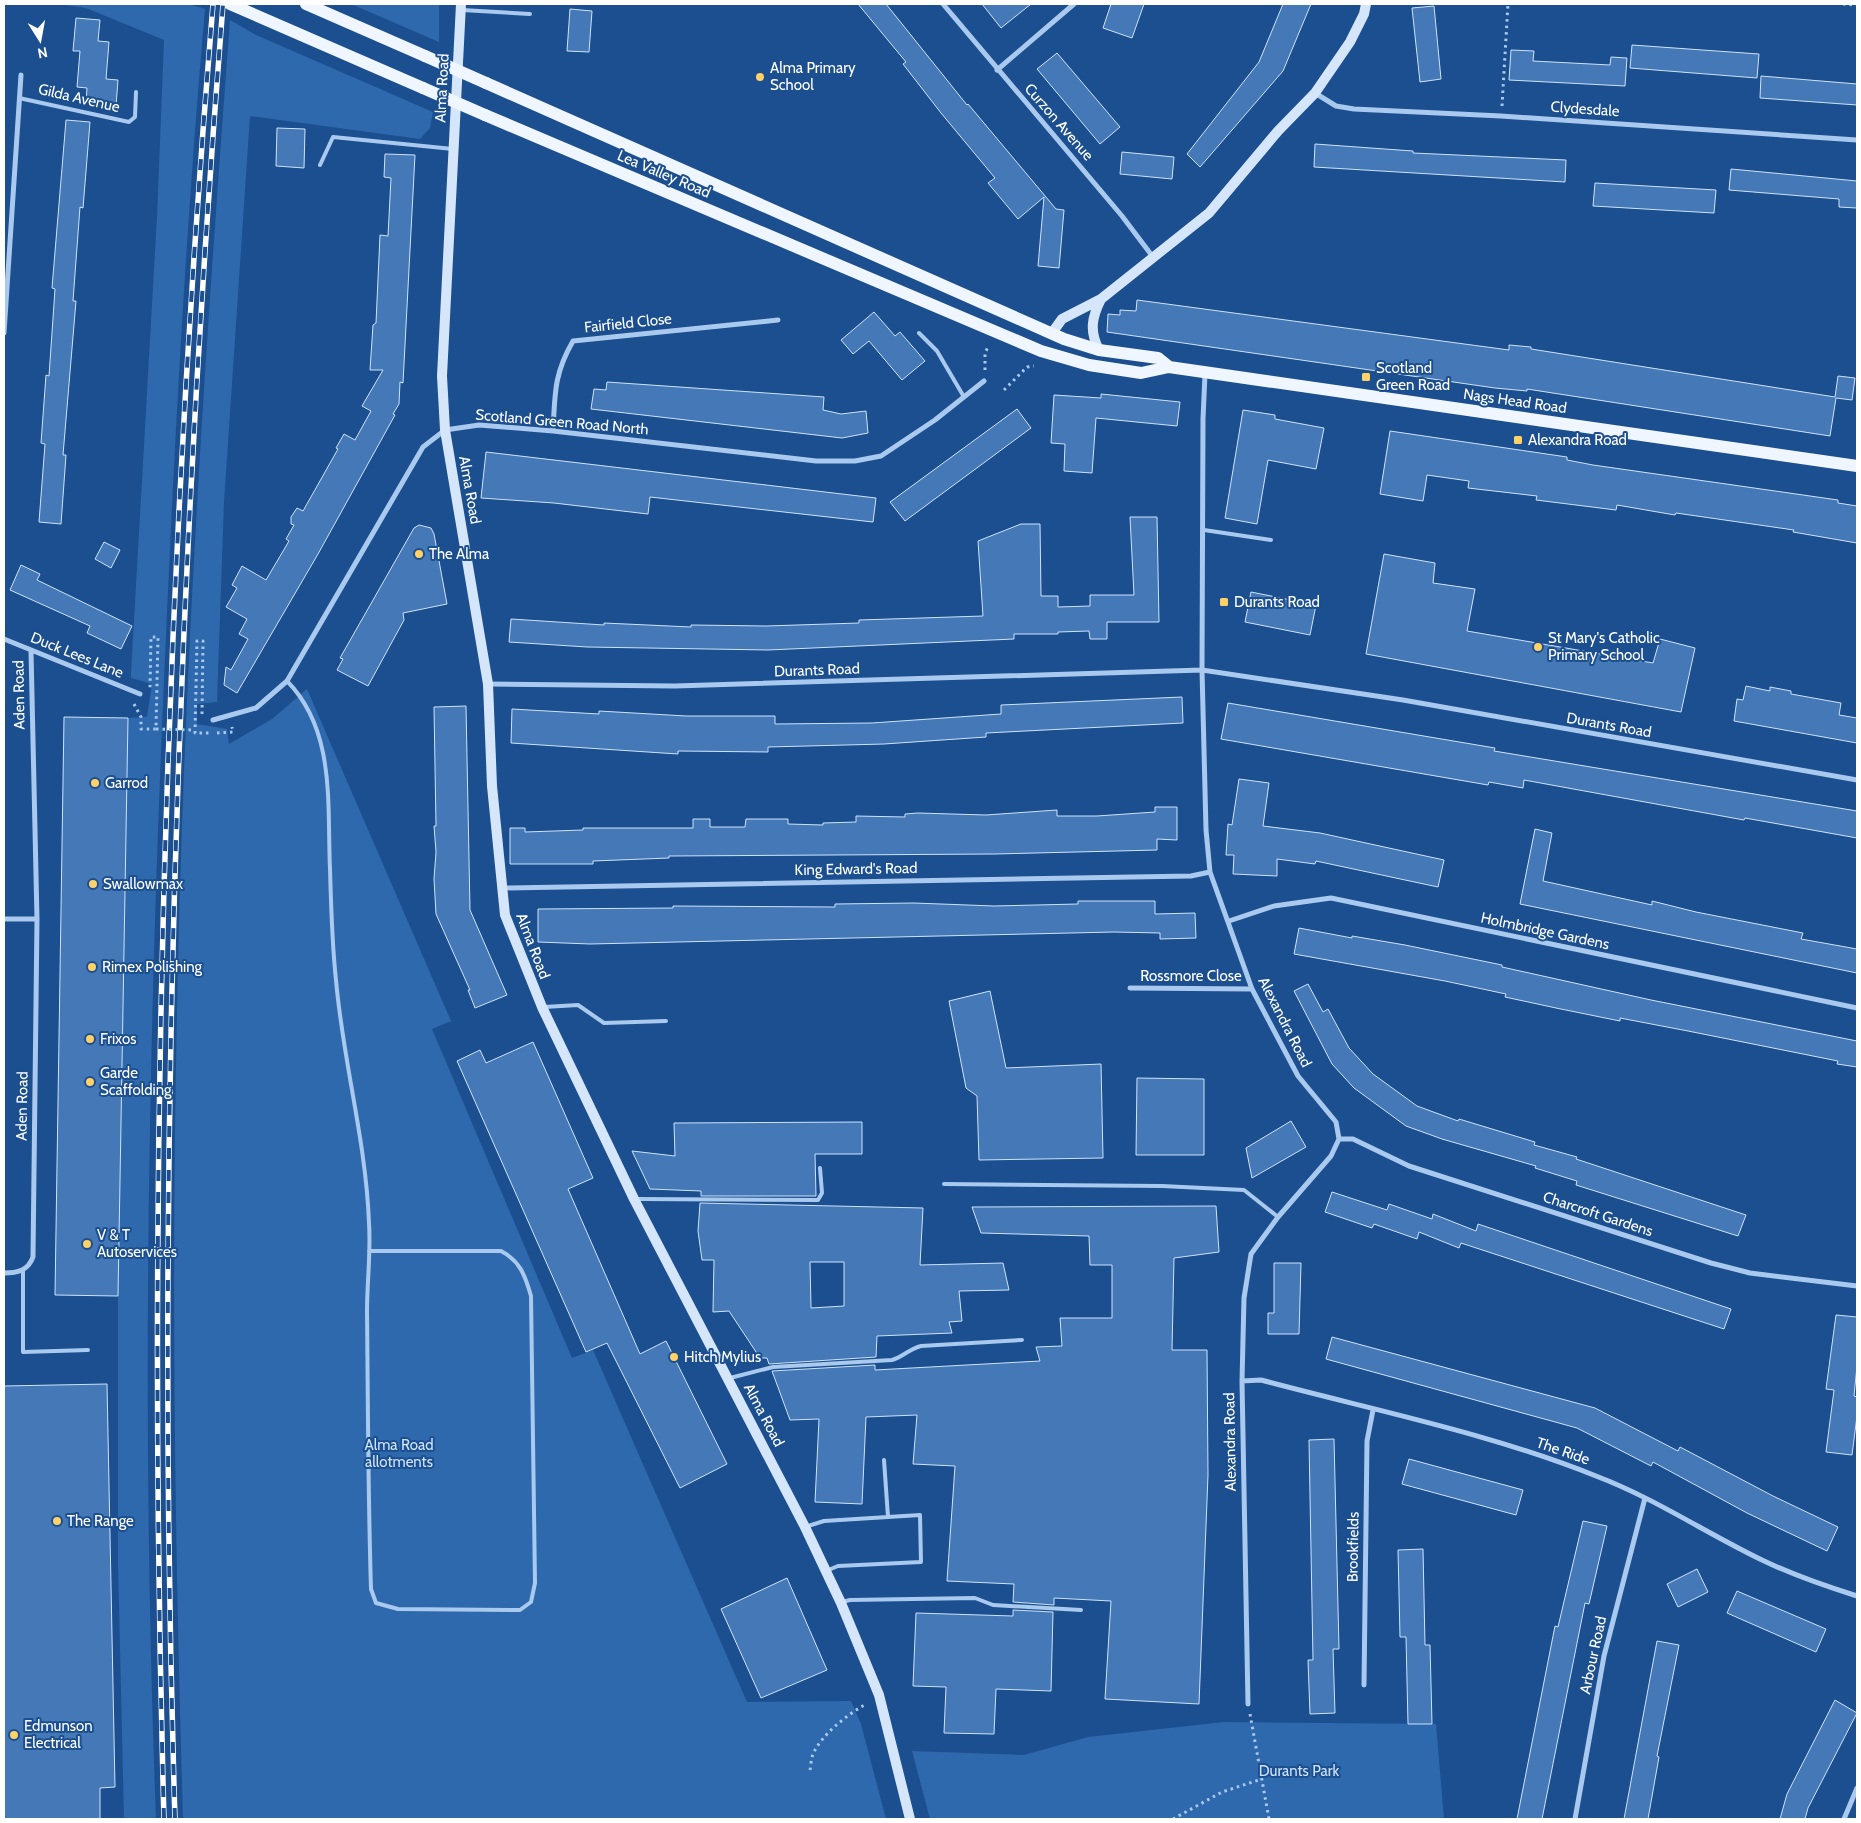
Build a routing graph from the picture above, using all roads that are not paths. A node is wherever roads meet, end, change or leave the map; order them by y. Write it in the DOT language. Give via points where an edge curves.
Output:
graph roads {
  1 [pos="230,4"];
  2 [pos="306,4"];
  3 [pos="943,4"];
  4 [pos="1074,4"];
  5 [pos="1366,4"];
  6 [pos="461,7"];
  7 [pos="530,14"];
  8 [pos="997,70"];
  9 [pos="21,75"];
  10 [pos="136,92"];
  11 [pos="1315,93"];
  12 [pos="19,98"];
  13 [pos="1857,140"];
  14 [pos="454,149"];
  15 [pos="320,166"];
  16 [pos="1154,258"];
  17 [pos="1101,299"];
  18 [pos="778,320"];
  19 [pos="4,333"];
  20 [pos="919,333"];
  21 [pos="1052,333"];
  22 [pos="1099,350"];
  23 [pos="1090,365"];
  24 [pos="1169,367"];
  25 [pos="1205,374"];
  26 [pos="984,381"];
  27 [pos="964,397"];
  28 [pos="445,430"];
  29 [pos="553,431"];
  30 [pos="1857,466"];
  31 [pos="1204,530"];
  32 [pos="1271,540"];
  33 [pos="4,639"];
  34 [pos="31,650"];
  35 [pos="1202,670"];
  36 [pos="287,681"];
  37 [pos="488,684"];
  38 [pos="140,694"];
  39 [pos="213,720"];
  40 [pos="1857,780"];
  41 [pos="1210,872"];
  42 [pos="502,888"];
  43 [pos="4,919"];
  44 [pos="37,920"];
  45 [pos="1229,921"];
  46 [pos="1130,988"];
  47 [pos="1252,989"];
  48 [pos="542,1007"];
  49 [pos="1857,1008"];
  50 [pos="666,1022"];
  51 [pos="1339,1139"];
  52 [pos="820,1168"];
  53 [pos="944,1184"];
  54 [pos="634,1199"];
  55 [pos="1278,1217"];
  56 [pos="369,1251"];
  57 [pos="23,1271"];
  58 [pos="4,1273"];
  59 [pos="1857,1286"];
  60 [pos="1022,1340"];
  61 [pos="88,1350"];
  62 [pos="728,1379"];
  63 [pos="1242,1381"];
  64 [pos="1373,1410"];
  65 [pos="884,1460"];
  66 [pos="1645,1498"];
  67 [pos="888,1517"];
  68 [pos="806,1527"];
  69 [pos="826,1571"];
  70 [pos="1857,1596"];
  71 [pos="841,1603"];
  72 [pos="1081,1610"];
  73 [pos="1364,1685"];
  74 [pos="1248,1704"];
  75 [pos="1857,1788"];
  76 [pos="910,1819"];
  77 [pos="1575,1819"];
  78 [pos="1844,1819"];
  1 -- 23 [label="main road, Lea Valley Road, bridge" via="1040,351"];
  2 -- 21 [label="main road, Lea Valley Road, bridge"];
  3 -- 8 [label="street, Curzon Avenue"];
  4 -- 8 [label="street"];
  5 -- 11 [label="street" via="1350,42"];
  6 -- 7 [label="lane"];
  6 -- 14 [label="street, Alma Road"];
  8 -- 16 [label="street, Curzon Avenue"];
  9 -- 12 [label="street, Gilda Avenue"];
  10 -- 12 [label="lane, Gilda Avenue" via="135,117 129,122"];
  11 -- 13 [label="street, Clydesdale" via="1336,106 1354,110 1502,116"];
  11 -- 16 [label="street" via="1278,131 1209,213"];
  12 -- 19 [label="street, Gilda Avenue"];
  14 -- 15 [label="lane" via="333,137"];
  14 -- 28 [label="street, Alma Road" via="442,376"];
  16 -- 17 [label="street"];
  17 -- 21 [label="street" via="1062,319"];
  17 -- 22 [label="street" via="1092,323 1092,337"];
  18 -- 29 [label="street, Fairfield Close" via="573,341 555,385"];
  20 -- 27 [label="lane" via="937,352"];
  21 -- 22 [label="main road, Lea Valley Road"];
  21 -- 23 [label="main road, Lea Valley Road" via="1051,345"];
  22 -- 24 [label="main road, Lea Valley Road" via="1158,358"];
  23 -- 24 [label="main road, Lea Valley Road" via="1141,373"];
  24 -- 25 [label="main road, Nags Head Road"];
  25 -- 30 [label="main road, Nags Head Road"];
  25 -- 31 [label="street, Alexandra Road"];
  26 -- 27 [label="street, Scotland Green Road North"];
  27 -- 29 [label="street, Scotland Green Road North" via="881,456 855,461 816,462"];
  28 -- 29 [label="street, Scotland Green Road North" via="479,425"];
  28 -- 36 [label="street, Scotland Green Road North" via="422,447"];
  28 -- 37 [label="street, Alma Road"];
  31 -- 32 [label="lane"];
  31 -- 35 [label="street, Alexandra Road"];
  33 -- 34 [label="street, Duck Lees Lane"];
  34 -- 38 [label="street, Duck Lees Lane"];
  34 -- 44 [label="street, Aden Road"];
  35 -- 37 [label="street, Durants Road" via="675,686"];
  35 -- 40 [label="street, Durants Road" via="1403,700"];
  35 -- 41 [label="street, Alexandra Road"];
  36 -- 39 [label="street, Scotland Green Road North" via="256,708"];
  36 -- 56 [label="lane" via="300,694 314,718 328,781 336,979 345,1059 365,1160"];
  37 -- 42 [label="street, Alma Road" via="492,786"];
  41 -- 42 [label="street, King Edward's Road" via="1191,876"];
  41 -- 45 [label="street, Alexandra Road"];
  42 -- 48 [label="street, Alma Road" via="507,922"];
  43 -- 44 [label="street"];
  44 -- 57 [label="street, Aden Road" via="33,1257"];
  45 -- 47 [label="street, Alexandra Road"];
  45 -- 49 [label="street, Holmbridge Gardens" via="1274,906 1332,898"];
  46 -- 47 [label="street, Rossmore Close"];
  47 -- 51 [label="street, Alexandra Road" via="1298,1076 1336,1122"];
  48 -- 50 [label="lane" via="578,1005 604,1023"];
  48 -- 54 [label="street, Alma Road"];
  51 -- 55 [label="street, Alexandra Road" via="1331,1156"];
  51 -- 59 [label="street, Charcroft Gardens" via="1353,1139 1409,1166 1711,1263 1750,1273"];
  52 -- 54 [label="lane" via="822,1193 818,1200"];
  53 -- 55 [label="lane" via="1244,1190"];
  54 -- 62 [label="street, Alma Road"];
  55 -- 63 [label="street, Alexandra Road" via="1251,1254 1244,1298"];
  56 -- 56 [label="lane" via="368,1492 371,1589 376,1603 398,1609 520,1610 531,1602 535,1583 531,1296 526,1278 512,1256 501,1251"];
  57 -- 58 [label="street"];
  57 -- 61 [label="lane" via="23,1352"];
  60 -- 62 [label="lane" via="920,1346 892,1360 773,1368"];
  62 -- 68 [label="street, Alma Road"];
  63 -- 64 [label="street, The Ride" via="1261,1380"];
  63 -- 74 [label="street, Alexandra Road"];
  64 -- 66 [label="street, The Ride" via="1539,1455 1598,1476"];
  64 -- 73 [label="street, Brookfields" via="1367,1441"];
  65 -- 67 [label="lane"];
  66 -- 70 [label="street, The Ride" via="1762,1560 1809,1581"];
  66 -- 77 [label="street, Arbour Road" via="1604,1656"];
  67 -- 68 [label="lane" via="824,1521"];
  67 -- 69 [label="lane" via="920,1515 921,1562 838,1566"];
  68 -- 69 [label="street, Alma Road"];
  69 -- 71 [label="street, Alma Road"];
  71 -- 72 [label="lane" via="850,1600 974,1598 993,1606"];
  71 -- 76 [label="street, Alma Road" via="879,1696"];
  75 -- 78 [label="street"];
}
